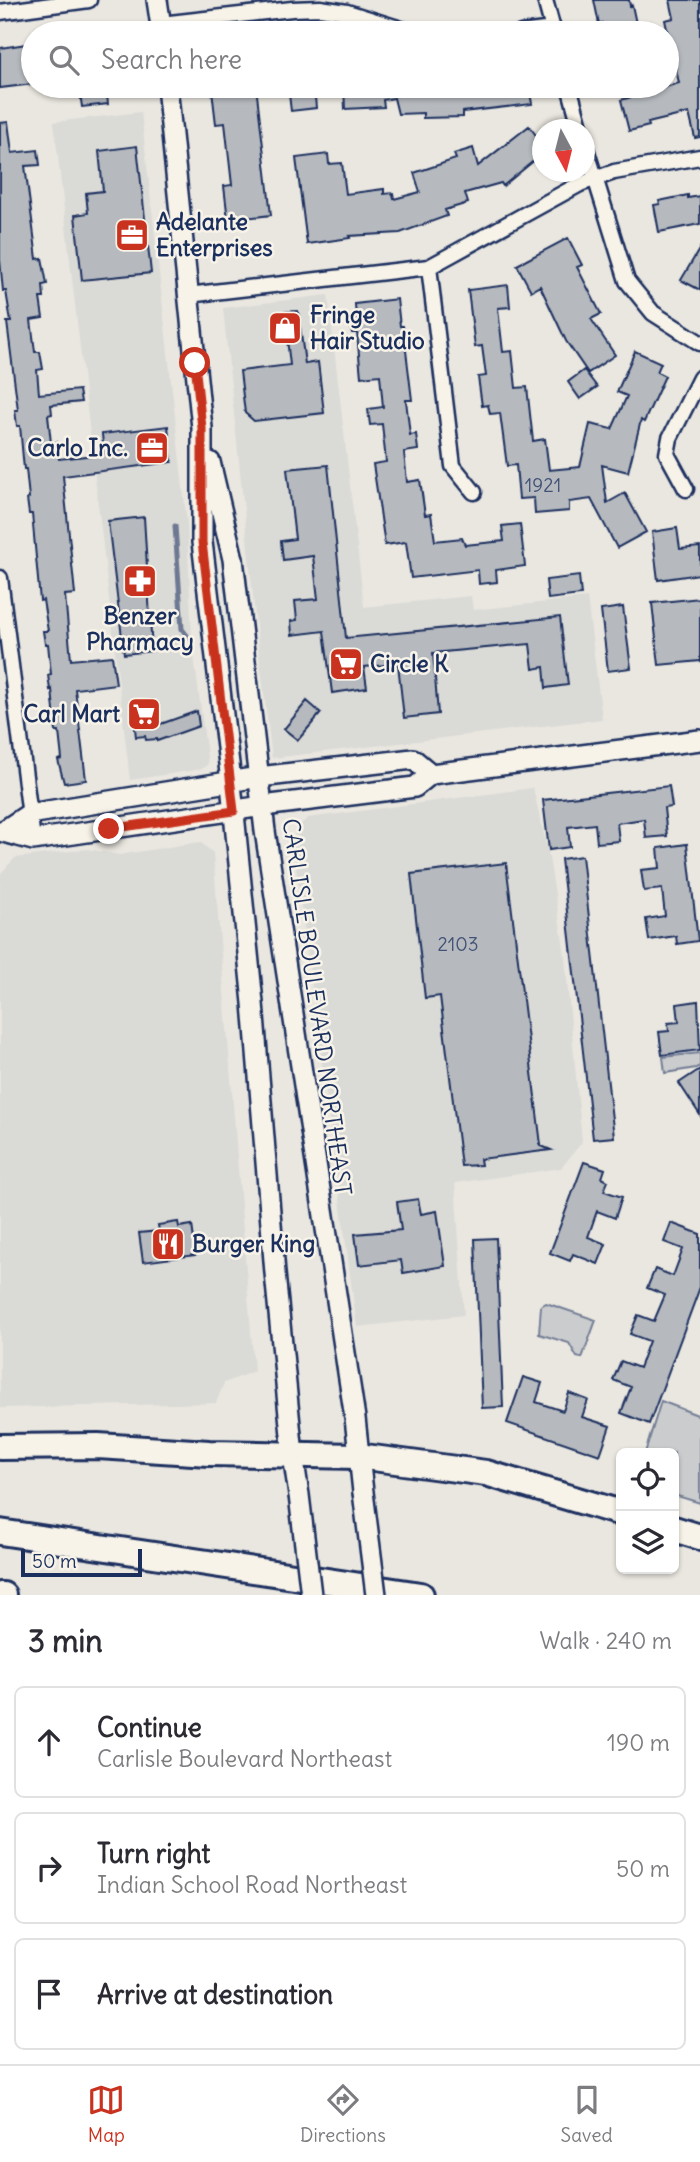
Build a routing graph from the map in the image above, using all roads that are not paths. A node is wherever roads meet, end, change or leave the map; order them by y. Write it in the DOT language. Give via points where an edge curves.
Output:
graph roads {
  1 [pos="89,0"];
  2 [pos="157,0"];
  3 [pos="545,0"];
  4 [pos="0,12"];
  5 [pos="160,21"];
  6 [pos="213,21"];
  7 [pos="376,21"];
  8 [pos="551,21"];
  9 [pos="168,98"];
  10 [pos="572,98"];
  11 [pos="578,119"];
  12 [pos="700,157"];
  13 [pos="595,178"];
  14 [pos="595,181"];
  15 [pos="585,182"];
  16 [pos="429,267"];
  17 [pos="188,295"];
  18 [pos="700,343"];
  19 [pos="700,378"];
  20 [pos="202,428"];
  21 [pos="686,489"];
  22 [pos="474,492"];
  23 [pos="0,578"];
  24 [pos="700,740"];
  25 [pos="431,774"];
  26 [pos="259,777"];
  27 [pos="231,781"];
  28 [pos="263,806"];
  29 [pos="234,811"];
  30 [pos="29,814"];
  31 [pos="2,831"];
  32 [pos="33,841"];
  33 [pos="0,1447"];
  34 [pos="293,1455"];
  35 [pos="358,1456"];
  36 [pos="616,1512"];
  37 [pos="679,1531"];
  38 [pos="0,1532"];
  39 [pos="700,1537"];
  40 [pos="312,1595"];
  41 [pos="376,1595"];
  42 [pos="421,1595"];
  1 -- 4 [label="street"];
  2 -- 5 [label="main road"];
  3 -- 8 [label="street"];
  6 -- 7 [label="street" via="320,8"];
  9 -- 17 [label="main road, CARLISLE BOULEVARD NORTHEAST"];
  10 -- 11 [label="street"];
  12 -- 13 [label="street"];
  14 -- 18 [label="street" via="627,281 653,313"];
  15 -- 16 [label="street"];
  16 -- 17 [label="street"];
  16 -- 22 [label="street" via="453,466"];
  17 -- 20 [label="main road, CARLISLE BOULEVARD NORTHEAST"];
  19 -- 21 [label="street" via="670,438 667,454"];
  20 -- 26 [label="main road, CARLISLE BOULEVARD NORTHEAST" via="233,559"];
  20 -- 27 [label="main road, CARLISLE BOULEVARD NORTHEAST" via="202,542"];
  23 -- 30 [label="street"];
  24 -- 25 [label="main road"];
  25 -- 26 [label="main road" via="413,759"];
  25 -- 28 [label="main road" via="415,787"];
  26 -- 27 [label="main road"];
  26 -- 28 [label="main road, CARLISLE BOULEVARD NORTHEAST"];
  27 -- 29 [label="main road, CARLISLE BOULEVARD NORTHEAST"];
  27 -- 30 [label="main road"];
  28 -- 29 [label="main road"];
  28 -- 35 [label="main road, CARLISLE BOULEVARD NORTHEAST"];
  29 -- 32 [label="main road"];
  29 -- 34 [label="main road, CARLISLE BOULEVARD NORTHEAST"];
  30 -- 31 [label="main road"];
  30 -- 32 [label="street"];
  31 -- 32 [label="main road"];
  33 -- 34 [label="highway"];
  34 -- 35 [label="highway"];
  34 -- 40 [label="main road, CARLISLE BOULEVARD NORTHEAST, bridge"];
  35 -- 36 [label="highway" via="486,1473"];
  35 -- 41 [label="main road, CARLISLE BOULEVARD NORTHEAST, bridge"];
  37 -- 39 [label="highway"];
  38 -- 42 [label="highway"];
}
